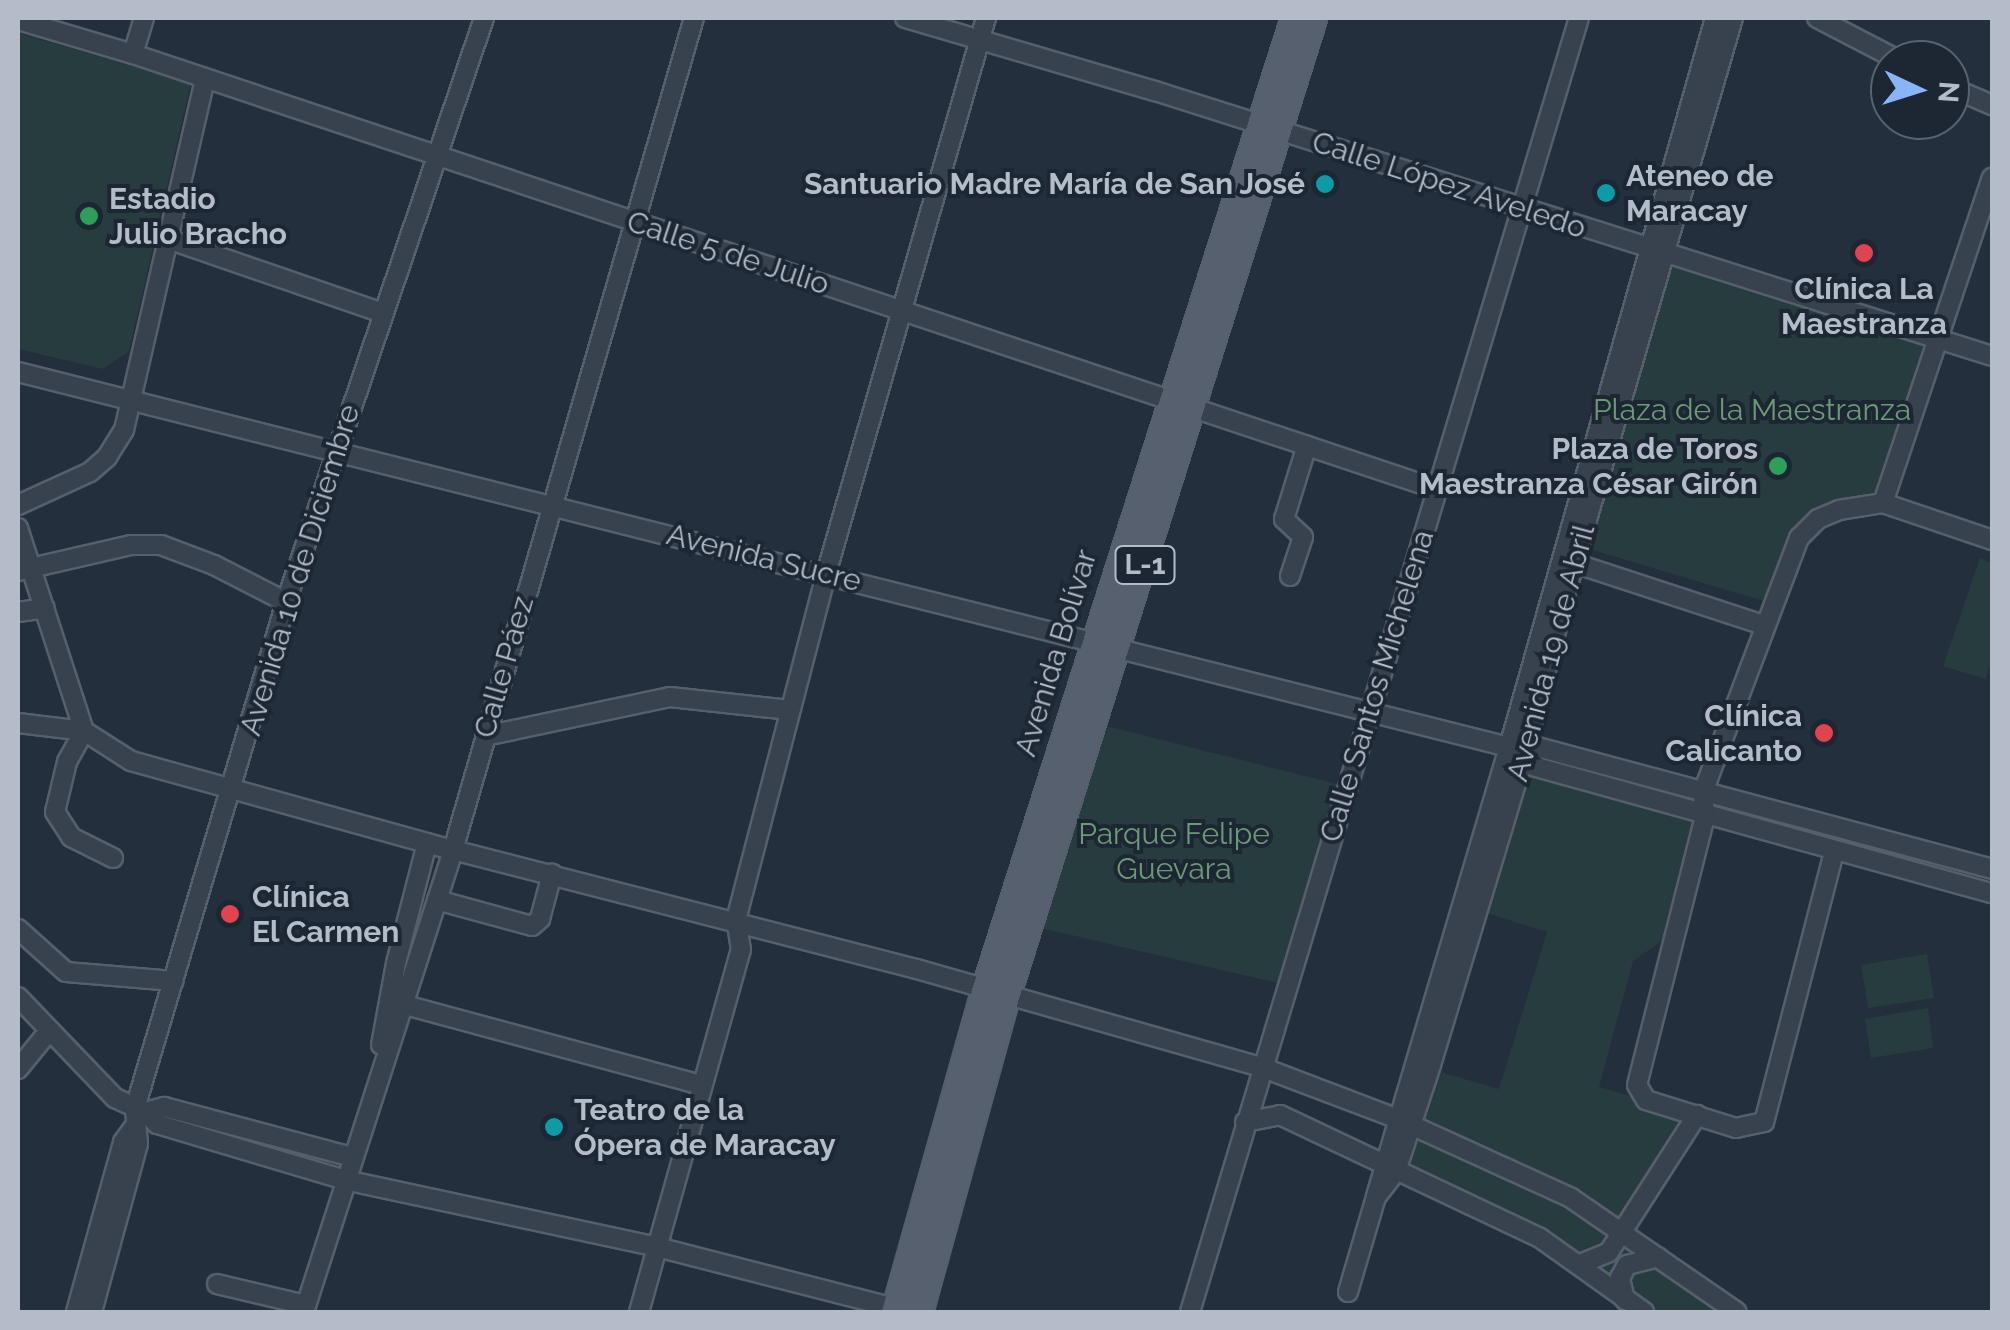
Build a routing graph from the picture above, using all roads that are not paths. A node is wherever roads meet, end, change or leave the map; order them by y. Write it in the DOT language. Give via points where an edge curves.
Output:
graph roads {
  1 [pos="144,18"];
  2 [pos="484,18"];
  3 [pos="694,18"];
  4 [pos="905,18"];
  5 [pos="986,18"];
  6 [pos="1294,18"];
  7 [pos="1314,18"];
  8 [pos="1580,18"];
  9 [pos="1714,18"];
  10 [pos="1733,18"];
  11 [pos="1816,18"];
  12 [pos="18,20"];
  13 [pos="980,41"];
  14 [pos="1870,46"];
  15 [pos="132,54"];
  16 [pos="205,80"];
  17 [pos="1268,128"];
  18 [pos="434,155"];
  19 [pos="1992,178"];
  20 [pos="1521,210"];
  21 [pos="633,222"];
  22 [pos="165,238"];
  23 [pos="1656,248"];
  24 [pos="899,309"];
  25 [pos="384,313"];
  26 [pos="1939,336"];
  27 [pos="1992,356"];
  28 [pos="18,372"];
  29 [pos="132,400"];
  30 [pos="1182,402"];
  31 [pos="1307,445"];
  32 [pos="334,452"];
  33 [pos="1436,489"];
  34 [pos="1883,503"];
  35 [pos="18,504"];
  36 [pos="550,504"];
  37 [pos="18,528"];
  38 [pos="1992,540"];
  39 [pos="1574,563"];
  40 [pos="24,570"];
  41 [pos="826,574"];
  42 [pos="1290,576"];
  43 [pos="286,602"];
  44 [pos="44,608"];
  45 [pos="18,612"];
  46 [pos="1764,624"];
  47 [pos="1094,639"];
  48 [pos="1120,646"];
  49 [pos="790,710"];
  50 [pos="1370,710"];
  51 [pos="18,724"];
  52 [pos="84,732"];
  53 [pos="485,736"];
  54 [pos="1519,751"];
  55 [pos="232,787"];
  56 [pos="1703,792"];
  57 [pos="1705,816"];
  58 [pos="427,843"];
  59 [pos="452,850"];
  60 [pos="1834,852"];
  61 [pos="113,858"];
  62 [pos="1992,868"];
  63 [pos="552,874"];
  64 [pos="1992,893"];
  65 [pos="438,900"];
  66 [pos="736,920"];
  67 [pos="18,928"];
  68 [pos="174,981"];
  69 [pos="995,994"];
  70 [pos="18,997"];
  71 [pos="406,1005"];
  72 [pos="49,1031"];
  73 [pos="1262,1068"];
  74 [pos="18,1069"];
  75 [pos="701,1085"];
  76 [pos="373,1090"];
  77 [pos="138,1116"];
  78 [pos="1697,1116"];
  79 [pos="1245,1122"];
  80 [pos="1406,1122"];
  81 [pos="247,1128"];
  82 [pos="241,1149"];
  83 [pos="352,1158"];
  84 [pos="1390,1168"];
  85 [pos="345,1180"];
  86 [pos="1622,1233"];
  87 [pos="657,1247"];
  88 [pos="1658,1257"];
  89 [pos="1580,1264"];
  90 [pos="216,1284"];
  91 [pos="1348,1292"];
  92 [pos="1624,1300"];
  93 [pos="305,1309"];
  94 [pos="905,1311"];
  95 [pos="76,1312"];
  96 [pos="92,1312"];
  97 [pos="638,1312"];
  98 [pos="1190,1312"];
  99 [pos="1644,1312"];
  100 [pos="1736,1312"];
  1 -- 15 [label="street"];
  2 -- 18 [label="street, Avenida 10 de Diciembre"];
  3 -- 21 [label="street, Calle Páez"];
  4 -- 13 [label="street, Calle López Aveledo"];
  5 -- 13 [label="street"];
  6 -- 17 [label="main road, Avenida Bolívar / L-1"];
  7 -- 17 [label="main road, Avenida Bolívar / L-1"];
  8 -- 20 [label="street, Calle Santos Michelena"];
  9 -- 23 [label="street, Avenida 19 de Abril"];
  10 -- 23 [label="street, Avenida 19 de Abril"];
  11 -- 14 [label="street"];
  12 -- 15 [label="street, Calle 5 de Julio"];
  13 -- 17 [label="street, Calle López Aveledo"];
  13 -- 24 [label="street"];
  15 -- 16 [label="street, Calle 5 de Julio"];
  16 -- 18 [label="street, Calle 5 de Julio"];
  16 -- 22 [label="street"];
  17 -- 20 [label="street, Calle López Aveledo"];
  17 -- 30 [label="main road, Avenida Bolívar / L-1"];
  18 -- 21 [label="street, Calle 5 de Julio"];
  18 -- 25 [label="street, Avenida 10 de Diciembre"];
  19 -- 26 [label="street"];
  20 -- 23 [label="street, Calle López Aveledo"];
  20 -- 33 [label="street, Calle Santos Michelena"];
  21 -- 24 [label="street, Calle 5 de Julio"];
  21 -- 36 [label="street, Calle Páez"];
  22 -- 25 [label="street"];
  22 -- 29 [label="street"];
  23 -- 26 [label="street, Calle López Aveledo"];
  23 -- 39 [label="street, Avenida 19 de Abril"];
  23 -- 54 [label="street, Avenida 19 de Abril"];
  24 -- 30 [label="street, Calle 5 de Julio"];
  24 -- 41 [label="street"];
  25 -- 32 [label="street, Avenida 10 de Diciembre"];
  26 -- 27 [label="street, Calle López Aveledo"];
  26 -- 34 [label="street"];
  28 -- 29 [label="street, Avenida Sucre"];
  29 -- 32 [label="street, Avenida Sucre"];
  29 -- 35 [label="street" via="107,457 90,472"];
  30 -- 31 [label="street, Calle 5 de Julio"];
  30 -- 47 [label="main road, Avenida Bolívar / L-1"];
  30 -- 48 [label="main road, Avenida Bolívar / L-1"];
  31 -- 33 [label="street, Calle 5 de Julio"];
  31 -- 42 [label="street" via="1284,519 1302,537"];
  32 -- 36 [label="street, Avenida Sucre"];
  32 -- 43 [label="street, Avenida 10 de Diciembre"];
  33 -- 50 [label="street, Calle Santos Michelena"];
  34 -- 38 [label="street"];
  34 -- 46 [label="street" via="1839,510 1807,528"];
  36 -- 41 [label="street, Avenida Sucre"];
  36 -- 53 [label="street, Calle Páez"];
  37 -- 40 [label="street"];
  39 -- 46 [label="street"];
  39 -- 54 [label="street, Avenida 19 de Abril"];
  40 -- 43 [label="street" via="130,545 160,545"];
  40 -- 44 [label="street"];
  41 -- 47 [label="street, Avenida Sucre"];
  41 -- 49 [label="street"];
  43 -- 55 [label="street, Avenida 10 de Diciembre"];
  44 -- 45 [label="street"];
  44 -- 52 [label="street"];
  46 -- 56 [label="street"];
  47 -- 48 [label="street, Avenida Sucre"];
  47 -- 69 [label="main road, Avenida Bolívar / L-1"];
  48 -- 50 [label="street, Avenida Sucre"];
  48 -- 69 [label="main road, Avenida Bolívar / L-1"];
  49 -- 53 [label="street" via="670,697"];
  49 -- 66 [label="street"];
  50 -- 54 [label="street, Avenida Sucre"];
  50 -- 73 [label="street, Calle Santos Michelena"];
  51 -- 52 [label="street"];
  52 -- 55 [label="street" via="131,761"];
  52 -- 61 [label="street" via="66,762 55,812 71,837"];
  53 -- 59 [label="street, Calle Páez"];
  54 -- 56 [label="street, Avenida Sucre"];
  54 -- 57 [label="street, Avenida Sucre"];
  54 -- 80 [label="street, Avenida 19 de Abril"];
  55 -- 58 [label="street"];
  55 -- 68 [label="street, Avenida 10 de Diciembre"];
  56 -- 57 [label="street"];
  56 -- 62 [label="street, Avenida Sucre"];
  57 -- 60 [label="street, Avenida Sucre"];
  57 -- 78 [label="street" via="1638,1085 1646,1100"];
  58 -- 59 [label="street"];
  58 -- 76 [label="street"];
  59 -- 63 [label="street"];
  59 -- 65 [label="street, Calle Páez"];
  60 -- 64 [label="street, Avenida Sucre"];
  60 -- 78 [label="street" via="1764,1122 1736,1128"];
  63 -- 65 [label="street" via="532,926"];
  63 -- 66 [label="street"];
  65 -- 71 [label="street, Calle Páez"];
  66 -- 69 [label="street"];
  66 -- 75 [label="street" via="741,950"];
  67 -- 68 [label="street" via="66,972"];
  68 -- 77 [label="street, Avenida 10 de Diciembre"];
  69 -- 73 [label="street"];
  69 -- 94 [label="main road, Avenida Bolívar / L-1"];
  70 -- 72 [label="street"];
  71 -- 75 [label="street"];
  71 -- 76 [label="street, Calle Páez"];
  72 -- 74 [label="street"];
  72 -- 77 [label="street"];
  73 -- 79 [label="street, Calle Santos Michelena"];
  73 -- 80 [label="street"];
  75 -- 87 [label="street"];
  76 -- 83 [label="street, Calle Páez"];
  77 -- 81 [label="street" via="164,1107"];
  77 -- 82 [label="street"];
  77 -- 95 [label="street, Avenida 10 de Diciembre" via="123,1142"];
  77 -- 96 [label="street, Avenida 10 de Diciembre" via="138,1144"];
  78 -- 86 [label="street"];
  79 -- 84 [label="street" via="1280,1115"];
  79 -- 98 [label="street, Calle Santos Michelena"];
  80 -- 84 [label="street, Avenida 19 de Abril"];
  80 -- 86 [label="street" via="1572,1198"];
  81 -- 82 [label="street"];
  81 -- 83 [label="street"];
  82 -- 85 [label="street"];
  83 -- 85 [label="street, Calle Páez"];
  84 -- 89 [label="street" via="1540,1238"];
  84 -- 91 [label="street, Avenida 19 de Abril"];
  85 -- 87 [label="street"];
  85 -- 93 [label="street, Calle Páez"];
  86 -- 88 [label="street"];
  86 -- 89 [label="street" via="1604,1257"];
  87 -- 94 [label="street"];
  87 -- 97 [label="street"];
  88 -- 92 [label="street" via="1627,1266 1620,1278"];
  88 -- 100 [label="street"];
  89 -- 92 [label="street"];
  90 -- 93 [label="street"];
  92 -- 99 [label="street"];
}
